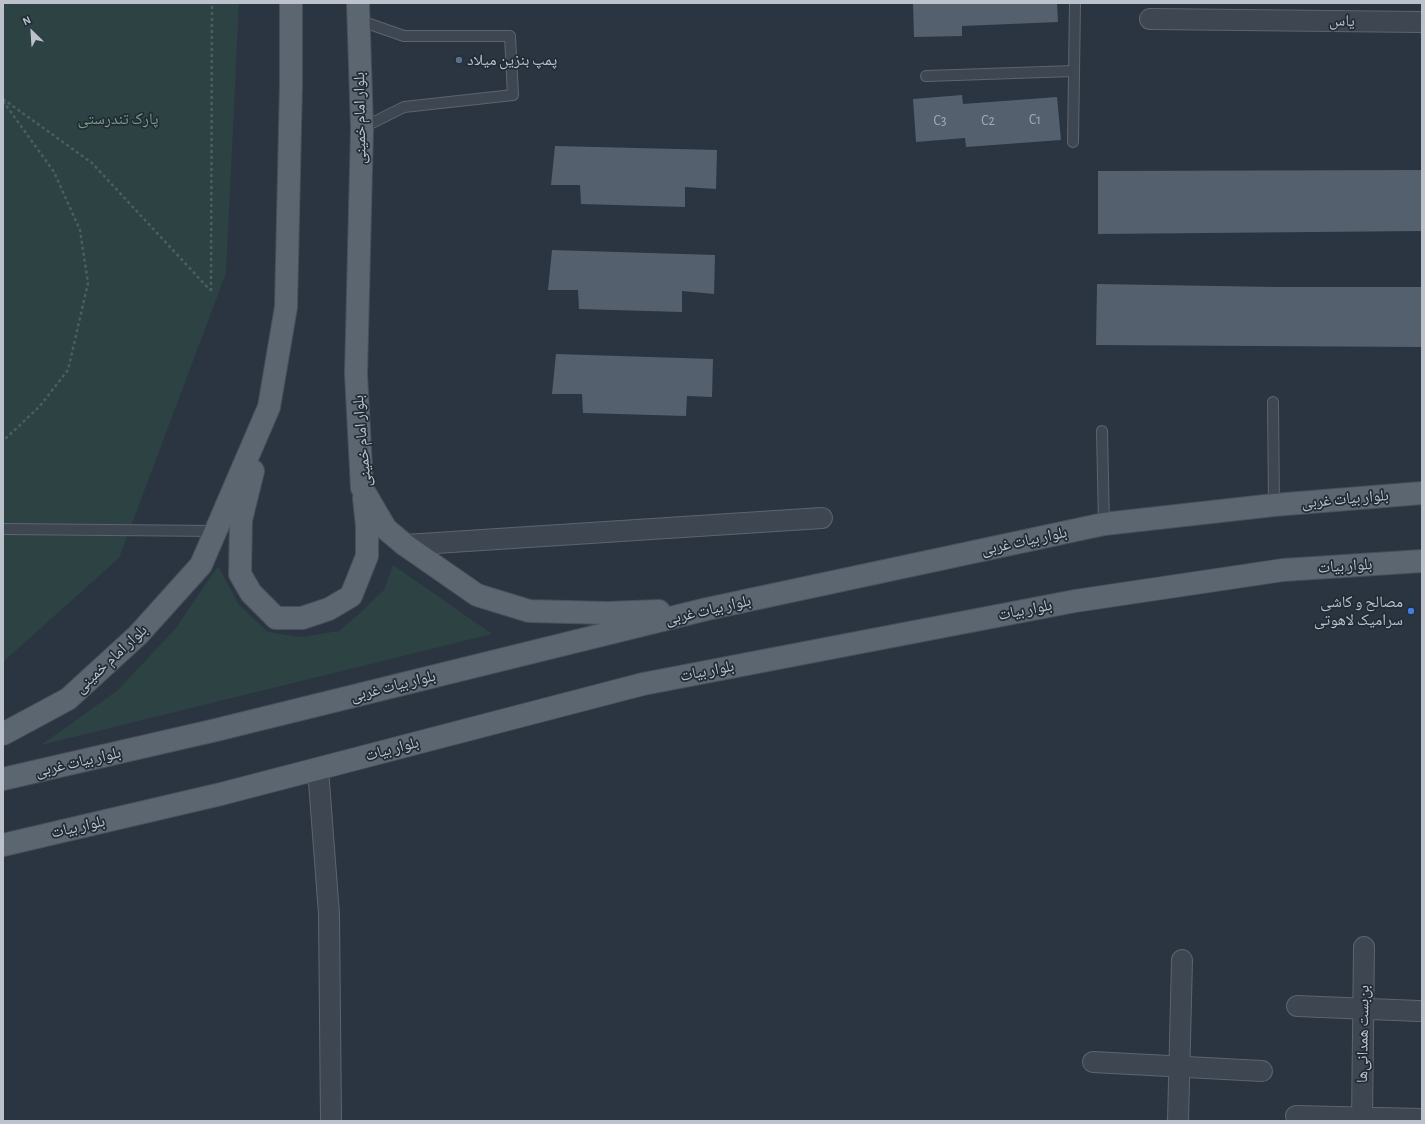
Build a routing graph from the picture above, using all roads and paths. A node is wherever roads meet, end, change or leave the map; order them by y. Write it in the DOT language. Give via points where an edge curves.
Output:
graph roads {
  1 [pos="212,3"];
  2 [pos="291,3"];
  3 [pos="1075,3"];
  4 [pos="358,11"];
  5 [pos="1261,12"];
  6 [pos="1150,19"];
  7 [pos="1422,22"];
  8 [pos="1074,71"];
  9 [pos="926,76"];
  10 [pos="3,100"];
  11 [pos="362,128"];
  12 [pos="1073,142"];
  13 [pos="1273,402"];
  14 [pos="269,407"];
  15 [pos="1102,431"];
  16 [pos="3,441"];
  17 [pos="362,488"];
  18 [pos="1422,493"];
  19 [pos="1274,505"];
  20 [pos="822,518"];
  21 [pos="1104,524"];
  22 [pos="3,529"];
  23 [pos="216,531"];
  24 [pos="405,545"];
  25 [pos="1422,560"];
  26 [pos="707,609"];
  27 [pos="3,734"];
  28 [pos="318,769"];
  29 [pos="3,779"];
  30 [pos="3,844"];
  31 [pos="1364,948"];
  32 [pos="1182,960"];
  33 [pos="1297,1006"];
  34 [pos="1364,1009"];
  35 [pos="1418,1011"];
  36 [pos="1093,1062"];
  37 [pos="1180,1066"];
  38 [pos="1262,1071"];
  39 [pos="1296,1116"];
  40 [pos="1362,1119"];
  41 [pos="1422,1119"];
  42 [pos="331,1121"];
  43 [pos="1178,1121"];
  1 -- 10 [label="path" via="211,291 92,163"];
  2 -- 14 [label="main road, بلوار امام خمینی" via="286,307"];
  3 -- 8 [label="lane"];
  4 -- 11 [label="main road, بلوار امام خمینی"];
  4 -- 11 [label="lane" via="404,36 510,36 513,95 404,106"];
  5 -- 6 [label="street, یاس"];
  5 -- 7 [label="street, یاس"];
  8 -- 9 [label="lane"];
  8 -- 12 [label="lane"];
  10 -- 16 [label="path" via="54,172 80,230 88,283 68,370 39,407"];
  11 -- 17 [label="main road, بلوار امام خمینی" via="356,374"];
  13 -- 19 [label="lane"];
  14 -- 17 [label="main road" via="241,520 240,574 251,593 276,618 302,618 329,609 351,596 367,556 367,526"];
  14 -- 23 [label="main road, بلوار امام خمینی"];
  15 -- 21 [label="lane"];
  17 -- 24 [label="main road, بلوار امام خمینی" via="386,529"];
  18 -- 19 [label="main road, بلوار بیات غربی"];
  19 -- 21 [label="main road, بلوار بیات غربی"];
  20 -- 24 [label="street"];
  21 -- 26 [label="main road, بلوار بیات غربی"];
  22 -- 23 [label="lane"];
  23 -- 27 [label="main road, بلوار امام خمینی" via="201,565 138,635 68,699"];
  24 -- 26 [label="main road, بلوار امام خمینی" via="477,595 529,611 607,613"];
  25 -- 28 [label="main road, بلوار بیات" via="1283,570 1075,601 643,684"];
  26 -- 29 [label="main road, بلوار بیات غربی" via="216,730"];
  28 -- 30 [label="main road, بلوار بیات"];
  28 -- 42 [label="street" via="329,914"];
  31 -- 34 [label="street, بن‌بست همدانی‌ها"];
  32 -- 37 [label="street"];
  33 -- 34 [label="street"];
  34 -- 35 [label="street"];
  34 -- 40 [label="street, بن‌بست همدانی‌ها"];
  36 -- 37 [label="street"];
  37 -- 38 [label="street"];
  37 -- 43 [label="street"];
  39 -- 40 [label="street"];
  40 -- 41 [label="street"];
}
